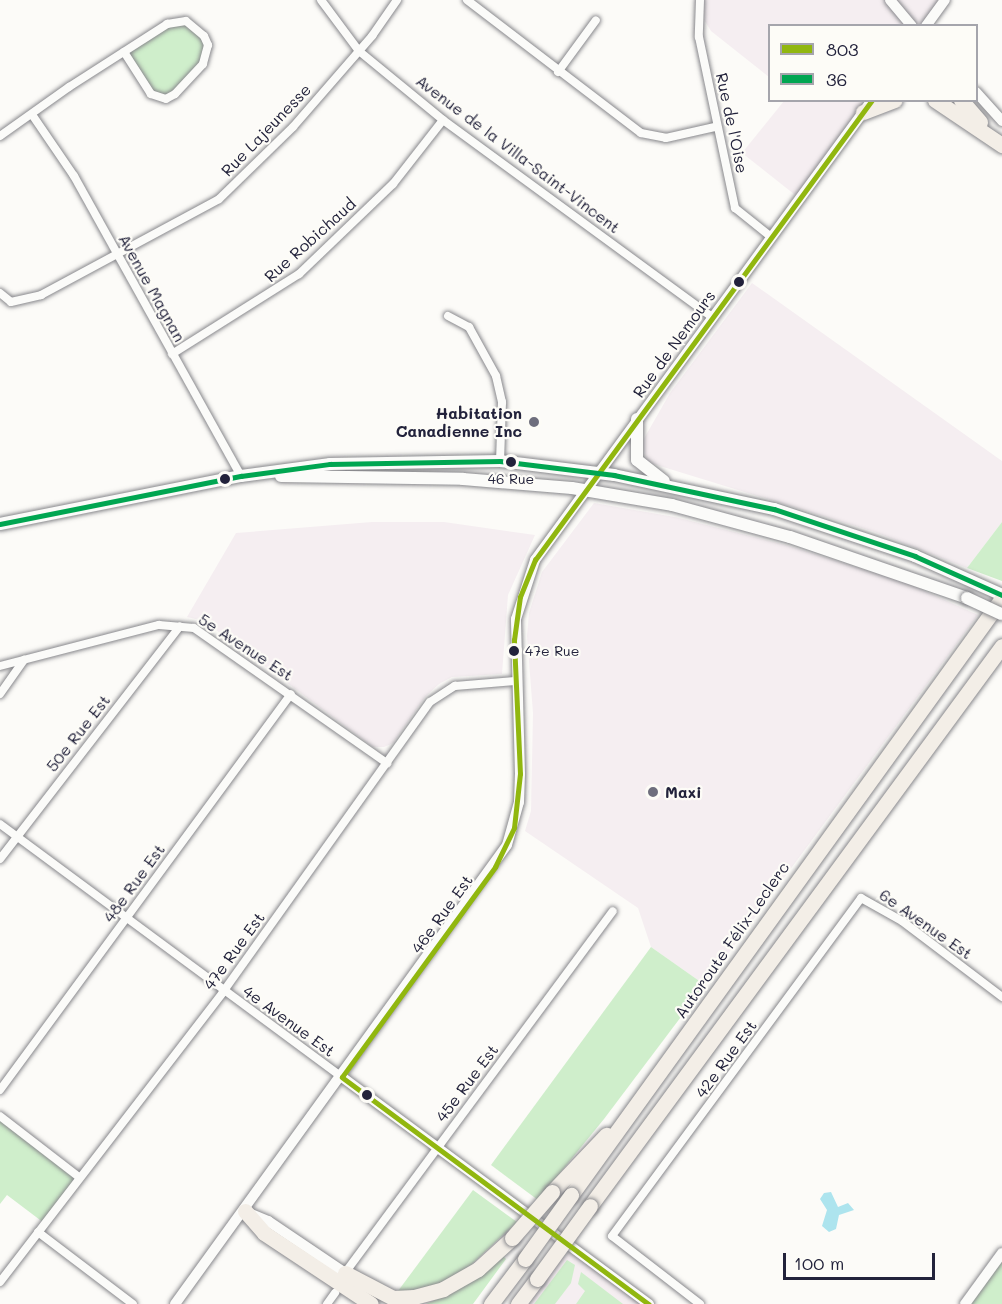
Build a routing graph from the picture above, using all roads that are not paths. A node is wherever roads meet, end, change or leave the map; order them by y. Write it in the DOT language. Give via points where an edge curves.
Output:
graph roads {
  1 [pos="321,0"];
  2 [pos="397,0"];
  3 [pos="700,0"];
  4 [pos="890,0"];
  5 [pos="945,0"];
  6 [pos="471,1"];
  7 [pos="596,20"];
  8 [pos="910,24"];
  9 [pos="927,24"];
  10 [pos="359,51"];
  11 [pos="124,52"];
  12 [pos="558,72"];
  13 [pos="978,94"];
  14 [pos="886,102"];
  15 [pos="938,102"];
  16 [pos="963,102"];
  17 [pos="867,106"];
  18 [pos="33,116"];
  19 [pos="443,120"];
  20 [pos="1002,121"];
  21 [pos="715,127"];
  22 [pos="0,136"];
  23 [pos="998,141"];
  24 [pos="770,236"];
  25 [pos="117,257"];
  26 [pos="0,293"];
  27 [pos="448,316"];
  28 [pos="712,317"];
  29 [pos="172,354"];
  30 [pos="637,419"];
  31 [pos="500,461"];
  32 [pos="601,473"];
  33 [pos="241,476"];
  34 [pos="670,485"];
  35 [pos="587,490"];
  36 [pos="0,524"];
  37 [pos="1002,596"];
  38 [pos="1002,614"];
  39 [pos="180,626"];
  40 [pos="1002,646"];
  41 [pos="25,659"];
  42 [pos="0,666"];
  43 [pos="515,681"];
  44 [pos="0,694"];
  45 [pos="291,694"];
  46 [pos="387,764"];
  47 [pos="0,824"];
  48 [pos="17,837"];
  49 [pos="0,859"];
  50 [pos="861,898"];
  51 [pos="613,911"];
  52 [pos="126,919"];
  53 [pos="223,992"];
  54 [pos="1002,997"];
  55 [pos="342,1077"];
  56 [pos="0,1090"];
  57 [pos="630,1112"];
  58 [pos="0,1116"];
  59 [pos="437,1148"];
  60 [pos="79,1177"];
  61 [pos="245,1211"];
  62 [pos="38,1232"];
  63 [pos="1002,1253"];
  64 [pos="345,1273"];
  65 [pos="0,1282"];
  66 [pos="335,1293"];
  67 [pos="133,1304"];
  68 [pos="175,1304"];
  69 [pos="327,1304"];
  70 [pos="371,1304"];
  71 [pos="491,1304"];
  72 [pos="519,1304"];
  73 [pos="649,1304"];
  74 [pos="700,1304"];
  75 [pos="965,1304"];
  1 -- 10 [label="street, Avenue de la Villa-Saint-Vincent"];
  2 -- 10 [label="street, Rue Lajeunesse"];
  3 -- 21 [label="street, Rue de l'Oise" via="699,37"];
  4 -- 8 [label="street"];
  5 -- 9 [label="street"];
  6 -- 12 [label="street"];
  7 -- 12 [label="street"];
  10 -- 19 [label="street, Avenue de la Villa-Saint-Vincent"];
  10 -- 25 [label="street, Rue Lajeunesse" via="287,134 219,199"];
  11 -- 11 [label="street" via="177,21 194,25 208,45 203,64 166,99 151,94"];
  11 -- 18 [label="street"];
  12 -- 21 [label="street" via="641,133 666,138"];
  13 -- 20 [label="street"];
  14 -- 17 [label="highway"];
  15 -- 23 [label="highway"];
  16 -- 23 [label="highway"];
  17 -- 24 [label="street, Rue de Nemours"];
  18 -- 22 [label="street"];
  18 -- 25 [label="street, Avenue Magnan" via="74,176"];
  19 -- 28 [label="street, Avenue de la Villa-Saint-Vincent"];
  19 -- 29 [label="street, Rue Robichaud" via="393,184 299,274"];
  21 -- 24 [label="street, Rue de l'Oise" via="735,208"];
  24 -- 28 [label="street, Rue de Nemours"];
  25 -- 26 [label="street, Rue Lajeunesse" via="41,295 11,302"];
  25 -- 29 [label="street, Avenue Magnan"];
  27 -- 31 [label="street" via="469,327 496,376 502,402"];
  28 -- 30 [label="street, Rue de Nemours"];
  29 -- 33 [label="street, Avenue Magnan"];
  30 -- 32 [label="street, Rue de Nemours"];
  30 -- 34 [label="main road" via="637,460"];
  31 -- 32 [label="main road"];
  31 -- 33 [label="main road" via="330,464"];
  32 -- 34 [label="main road"];
  32 -- 35 [label="street, Rue de Nemours"];
  33 -- 35 [label="main road" via="463,479"];
  33 -- 36 [label="main road"];
  34 -- 37 [label="main road" via="774,509 915,556"];
  35 -- 38 [label="main road, bridge" via="672,505 775,532 967,598"];
  35 -- 43 [label="street, 46e Rue Est" via="526,578 516,618"];
  37 -- 57 [label="highway, Autoroute Félix-Leclerc"];
  39 -- 41 [label="street, 5e Avenue Est" via="159,625 119,633"];
  39 -- 45 [label="street, 5e Avenue Est" via="194,628"];
  39 -- 48 [label="street, 50e Rue Est"];
  40 -- 72 [label="highway, bridge"];
  41 -- 42 [label="street, 5e Avenue Est"];
  41 -- 44 [label="street"];
  43 -- 46 [label="street, 47e Rue Est" via="467,684 444,691 430,702"];
  43 -- 55 [label="street, 46e Rue Est" via="519,802 507,845"];
  45 -- 46 [label="street, 5e Avenue Est"];
  45 -- 52 [label="street, 48e Rue Est"];
  46 -- 53 [label="street, 47e Rue Est"];
  47 -- 48 [label="street, 4e Avenue Est"];
  48 -- 49 [label="street, 50e Rue Est"];
  48 -- 52 [label="street, 4e Avenue Est"];
  50 -- 54 [label="street, 6e Avenue Est" via="902,921"];
  50 -- 74 [label="street, 42e Rue Est" via="612,1236"];
  51 -- 59 [label="street, 45e Rue Est"];
  52 -- 53 [label="street, 4e Avenue Est"];
  52 -- 56 [label="street, 48e Rue Est"];
  53 -- 55 [label="street, 4e Avenue Est"];
  53 -- 60 [label="street, 47e Rue Est"];
  55 -- 59 [label="street, 4e Avenue Est"];
  55 -- 61 [label="street, 46e Rue Est"];
  57 -- 64 [label="highway, bridge" via="512,1238 478,1269 443,1289 393,1298"];
  57 -- 71 [label="highway, Autoroute Félix-Leclerc, bridge"];
  58 -- 60 [label="street"];
  59 -- 64 [label="street, 45e Rue Est"];
  59 -- 73 [label="street, 4e Avenue Est"];
  60 -- 62 [label="street, 47e Rue Est"];
  61 -- 64 [label="street" via="268,1221"];
  61 -- 68 [label="street, 46e Rue Est"];
  61 -- 70 [label="highway" via="264,1233"];
  62 -- 65 [label="street, 47e Rue Est"];
  62 -- 67 [label="street"];
  63 -- 75 [label="street"];
  66 -- 69 [label="street"];
}
